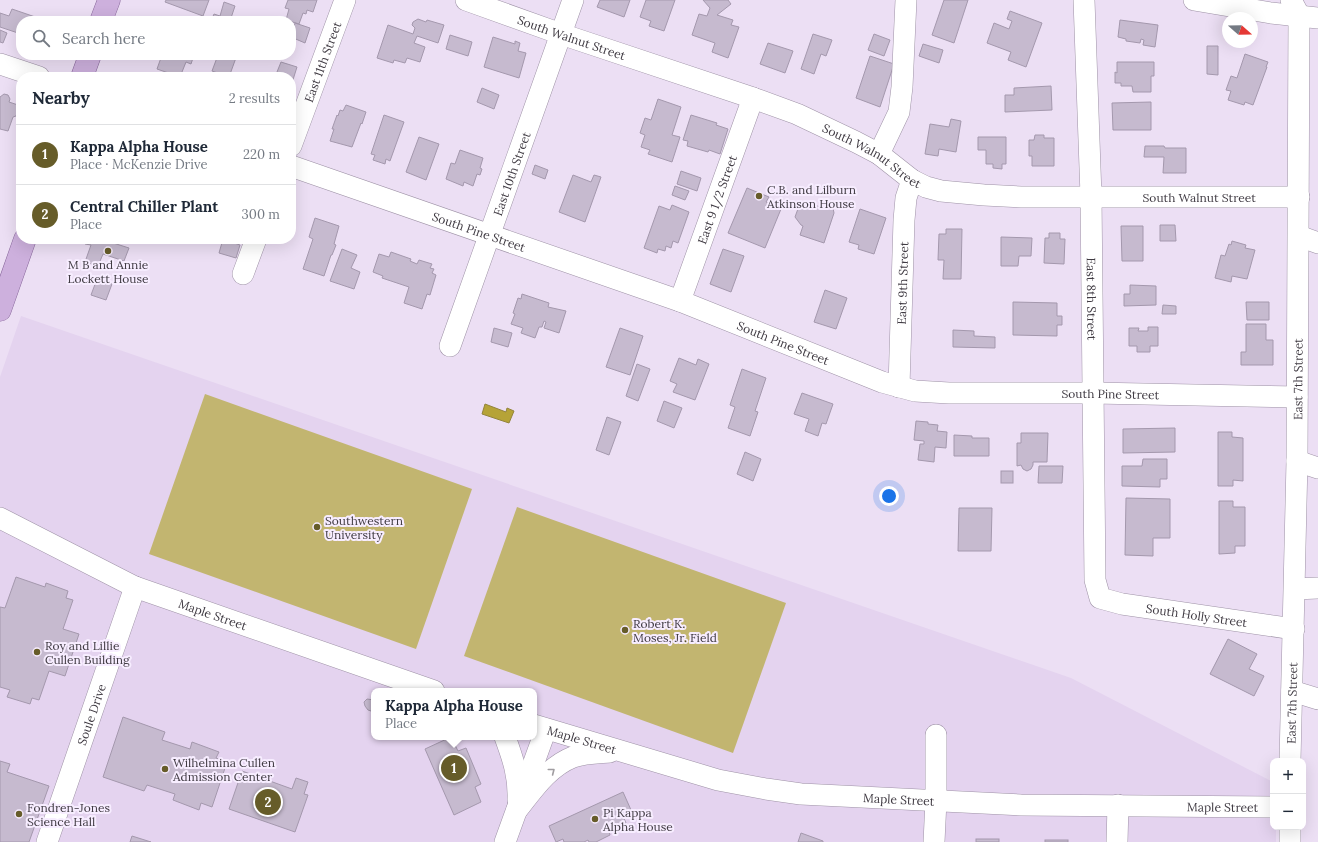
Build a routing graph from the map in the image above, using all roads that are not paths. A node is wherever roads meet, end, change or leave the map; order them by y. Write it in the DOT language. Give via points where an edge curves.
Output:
graph roads {
  1 [pos="109,0"];
  2 [pos="345,0"];
  3 [pos="466,0"];
  4 [pos="573,0"];
  5 [pos="906,0"];
  6 [pos="1084,0"];
  7 [pos="1194,0"];
  8 [pos="1303,11"];
  9 [pos="104,16"];
  10 [pos="561,34"];
  11 [pos="88,60"];
  12 [pos="0,64"];
  13 [pos="24,72"];
  14 [pos="84,72"];
  15 [pos="753,98"];
  16 [pos="296,132"];
  17 [pos="879,154"];
  18 [pos="296,168"];
  19 [pos="912,180"];
  20 [pos="1091,196"];
  21 [pos="1299,197"];
  22 [pos="490,235"];
  23 [pos="1308,239"];
  24 [pos="23,244"];
  25 [pos="254,244"];
  26 [pos="243,274"];
  27 [pos="680,301"];
  28 [pos="0,310"];
  29 [pos="450,346"];
  30 [pos="899,387"];
  31 [pos="1093,393"];
  32 [pos="1297,397"];
  33 [pos="1297,462"];
  34 [pos="1318,468"];
  35 [pos="0,518"];
  36 [pos="135,587"];
  37 [pos="1318,588"];
  38 [pos="1295,589"];
  39 [pos="1100,598"];
  40 [pos="1294,629"];
  41 [pos="425,688"];
  42 [pos="1292,691"];
  43 [pos="1318,699"];
  44 [pos="540,727"];
  45 [pos="936,735"];
  46 [pos="537,738"];
  47 [pos="506,740"];
  48 [pos="536,740"];
  49 [pos="618,751"];
  50 [pos="1290,758"];
  51 [pos="936,802"];
  52 [pos="1118,805"];
  53 [pos="1270,807"];
  54 [pos="517,810"];
  55 [pos="1290,830"];
  56 [pos="47,842"];
  57 [pos="505,842"];
  58 [pos="934,842"];
  59 [pos="1117,842"];
  60 [pos="1290,842"];
  1 -- 9 [label="main road"];
  2 -- 16 [label="street, East 11th Street"];
  3 -- 10 [label="street, South Walnut Street"];
  4 -- 10 [label="street, East 10th Street"];
  5 -- 17 [label="street" via="899,112"];
  6 -- 20 [label="street, East 8th Street"];
  7 -- 8 [label="street" via="1271,13"];
  8 -- 21 [label="street, East 7th Street"];
  10 -- 15 [label="street, South Walnut Street"];
  10 -- 22 [label="street, East 10th Street"];
  11 -- 14 [label="main road"];
  12 -- 13 [label="street"];
  15 -- 17 [label="street, South Walnut Street" via="803,117"];
  15 -- 27 [label="street, East 9 1/2 Street"];
  17 -- 19 [label="street, South Walnut Street"];
  18 -- 22 [label="street, South Pine Street"];
  19 -- 20 [label="street, South Walnut Street" via="941,191 984,195"];
  19 -- 30 [label="street, East 9th Street" via="906,198 904,220"];
  20 -- 21 [label="street, South Walnut Street"];
  20 -- 31 [label="street, East 8th Street"];
  21 -- 23 [label="street, East 7th Street"];
  22 -- 27 [label="street, South Pine Street"];
  22 -- 29 [label="street, East 10th Street"];
  23 -- 32 [label="street, East 7th Street"];
  24 -- 28 [label="main road"];
  25 -- 26 [label="street"];
  27 -- 30 [label="street, South Pine Street"];
  30 -- 31 [label="street, South Pine Street" via="949,393"];
  31 -- 32 [label="street, South Pine Street"];
  31 -- 39 [label="street, East 8th Street" via="1095,580"];
  32 -- 33 [label="street, East 7th Street"];
  33 -- 34 [label="street"];
  33 -- 38 [label="street, East 7th Street"];
  35 -- 36 [label="street, Maple Street"];
  36 -- 41 [label="street, Maple Street"];
  36 -- 56 [label="street, Soule Drive"];
  37 -- 38 [label="street"];
  38 -- 40 [label="street, East 7th Street"];
  39 -- 40 [label="street, South Holly Street" via="1122,604"];
  40 -- 42 [label="street, East 7th Street"];
  42 -- 43 [label="street"];
  42 -- 50 [label="street, East 7th Street"];
  44 -- 46 [label="street"];
  44 -- 49 [label="street, Maple Street"];
  45 -- 51 [label="street"];
  47 -- 54 [label="street" via="515,766"];
  48 -- 54 [label="street"];
  49 -- 51 [label="street, Maple Street" via="718,780 766,789 801,794"];
  54 -- 49 [label="street, one-way" via="541,779 566,761 588,753"];
  51 -- 52 [label="street, Maple Street"];
  51 -- 58 [label="street"];
  52 -- 53 [label="street, Maple Street"];
  52 -- 59 [label="street"];
  54 -- 57 [label="street"];
  55 -- 60 [label="street"];
}
